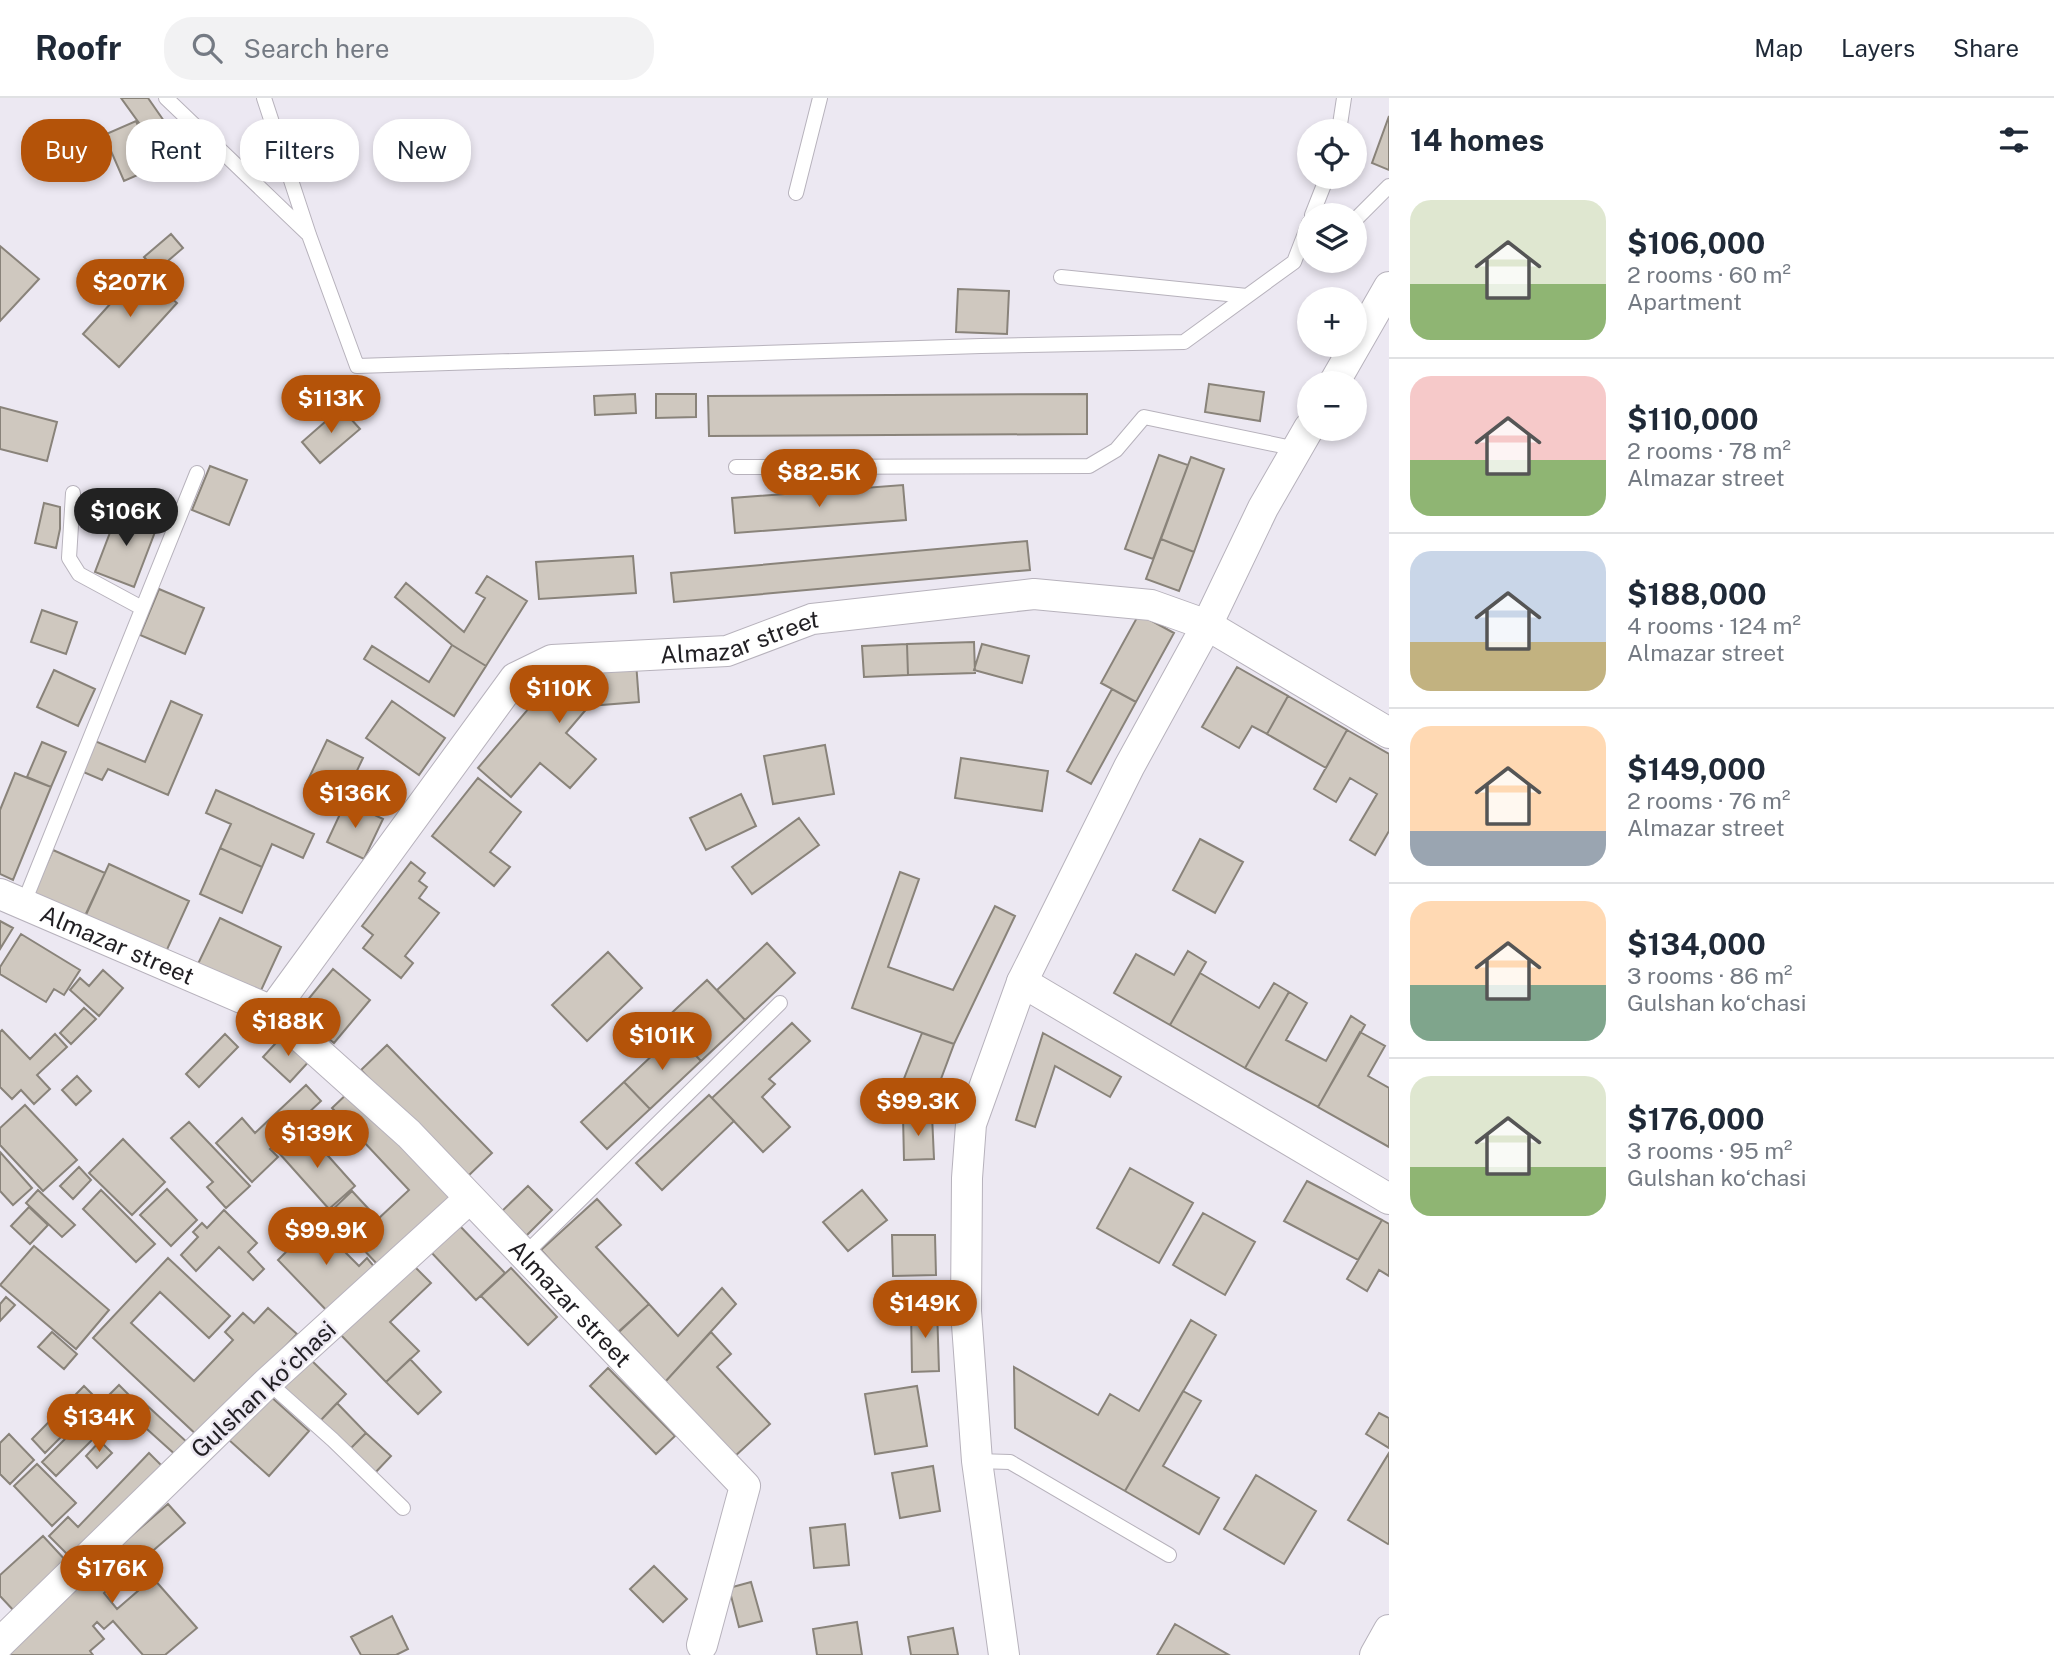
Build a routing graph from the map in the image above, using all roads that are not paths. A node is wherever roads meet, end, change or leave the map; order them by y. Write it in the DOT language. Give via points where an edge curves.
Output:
graph roads {
  1 [pos="166,98"];
  2 [pos="264,98"];
  3 [pos="820,98"];
  4 [pos="1343,98"];
  5 [pos="1340,119"];
  6 [pos="1389,186"];
  7 [pos="796,193"];
  8 [pos="1367,208"];
  9 [pos="309,235"];
  10 [pos="1297,254"];
  11 [pos="1297,260"];
  12 [pos="1294,262"];
  13 [pos="1061,277"];
  14 [pos="1389,288"];
  15 [pos="1247,296"];
  16 [pos="1341,371"];
  17 [pos="1297,437"];
  18 [pos="1301,441"];
  19 [pos="736,467"];
  20 [pos="197,473"];
  21 [pos="73,493"];
  22 [pos="142,608"];
  23 [pos="1208,625"];
  24 [pos="1389,733"];
  25 [pos="11,899"];
  26 [pos="1022,982"];
  27 [pos="780,1003"];
  28 [pos="272,1011"];
  29 [pos="469,1199"];
  30 [pos="1389,1199"];
  31 [pos="525,1254"];
  32 [pos="268,1382"];
  33 [pos="977,1461"];
  34 [pos="403,1507"];
  35 [pos="1169,1555"];
  36 [pos="1389,1630"];
  37 [pos="0,1643"];
  38 [pos="702,1645"];
  39 [pos="1004,1655"];
  40 [pos="1375,1655"];
  1 -- 9 [label="lane"];
  2 -- 9 [label="lane"];
  3 -- 7 [label="lane"];
  4 -- 5 [label="lane"];
  6 -- 8 [label="lane"];
  9 -- 15 [label="lane" via="357,366 1184,342"];
  10 -- 12 [label="lane"];
  11 -- 12 [label="lane"];
  12 -- 15 [label="lane"];
  13 -- 15 [label="lane"];
  14 -- 16 [label="street"];
  17 -- 19 [label="lane" via="1144,417 1116,450 1089,466"];
  18 -- 23 [label="street" via="1263,508"];
  20 -- 22 [label="lane"];
  21 -- 22 [label="lane" via="69,558 79,575"];
  22 -- 25 [label="lane"];
  23 -- 24 [label="street, Almazar street"];
  23 -- 26 [label="street" via="1129,767"];
  23 -- 28 [label="street, Almazar street" via="1151,606 1034,594 812,619 727,651 552,660 514,678"];
  25 -- 28 [label="street, Almazar street"];
  26 -- 30 [label="street"];
  26 -- 33 [label="street" via="971,1124 966,1311"];
  27 -- 31 [label="lane"];
  28 -- 29 [label="street, Almazar street" via="409,1135"];
  29 -- 31 [label="street, Almazar street"];
  29 -- 32 [label="street, Gulshan koʻchasi"];
  31 -- 38 [label="street, Almazar street" via="745,1486"];
  32 -- 34 [label="lane"];
  32 -- 37 [label="street, Gulshan koʻchasi"];
  33 -- 35 [label="lane" via="1010,1462"];
  33 -- 39 [label="street"];
  36 -- 40 [label="street"];
}
